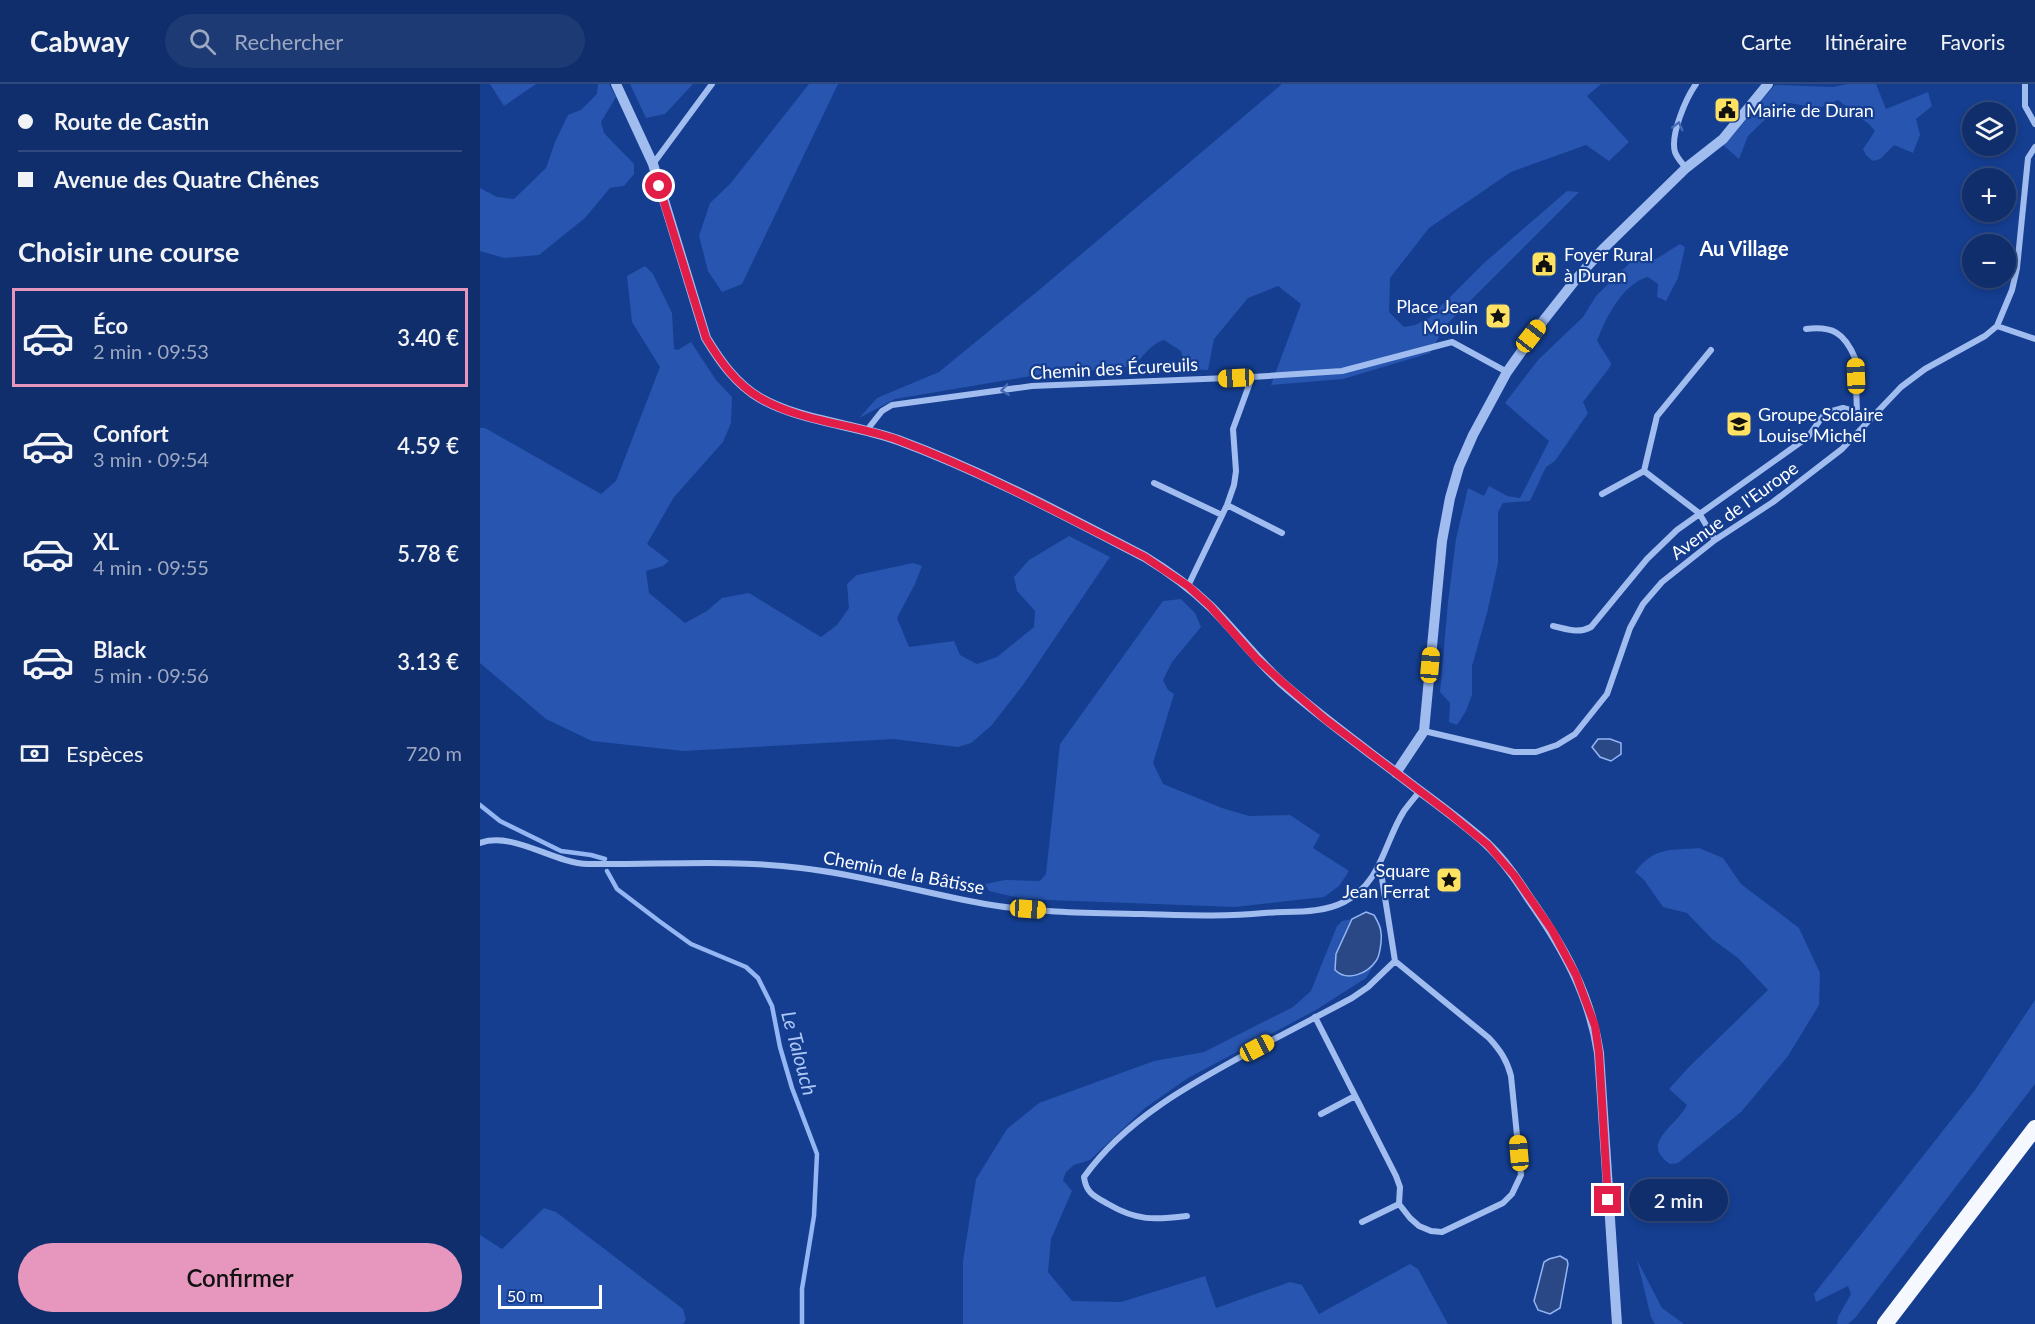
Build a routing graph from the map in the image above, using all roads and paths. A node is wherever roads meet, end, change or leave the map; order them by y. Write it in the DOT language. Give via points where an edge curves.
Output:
graph roads {
  1 [pos="616,84"];
  2 [pos="712,84"];
  3 [pos="1696,84"];
  4 [pos="1768,84"];
  5 [pos="2025,84"];
  6 [pos="2035,124"];
  7 [pos="2035,147"];
  8 [pos="653,164"];
  9 [pos="1686,168"];
  10 [pos="1997,326"];
  11 [pos="1806,329"];
  12 [pos="2035,339"];
  13 [pos="1712,350"];
  14 [pos="1507,372"];
  15 [pos="1252,377"];
  16 [pos="1857,412"];
  17 [pos="1870,420"];
  18 [pos="867,430"];
  19 [pos="1644,471"];
  20 [pos="1154,483"];
  21 [pos="1602,494"];
  22 [pos="1227,505"];
  23 [pos="1700,513"];
  24 [pos="1222,515"];
  25 [pos="1282,533"];
  26 [pos="1715,540"];
  27 [pos="1188,586"];
  28 [pos="1553,626"];
  29 [pos="1424,731"];
  30 [pos="1396,772"];
  31 [pos="1420,791"];
  32 [pos="480,843"];
  33 [pos="1380,866"];
  34 [pos="1395,961"];
  35 [pos="1315,1017"];
  36 [pos="1355,1096"];
  37 [pos="1321,1114"];
  38 [pos="2035,1128"];
  39 [pos="1399,1204"];
  40 [pos="1187,1216"];
  41 [pos="1362,1222"];
  42 [pos="1617,1324"];
  43 [pos="1885,1324"];
  1 -- 8 [label="street"];
  2 -- 8 [label="street"];
  9 -- 3 [label="street, one-way" via="1674,146 1686,101"];
  4 -- 9 [label="street" via="1723,139"];
  5 -- 6 [label="street" via="2025,106"];
  7 -- 10 [label="street" via="2028,158 2017,268"];
  8 -- 18 [label="street" via="706,338 720,360 758,397 785,410"];
  9 -- 14 [label="street" via="1577,278"];
  10 -- 12 [label="street"];
  10 -- 17 [label="street, Avenue de l'Europe" via="1925,369 1901,387"];
  11 -- 16 [label="street" via="1832,329 1852,352"];
  13 -- 19 [label="street" via="1657,416"];
  14 -- 15 [label="street, Chemin des Écureuils" via="1452,342 1342,371"];
  14 -- 29 [label="street" via="1473,435 1450,498 1442,541"];
  15 -- 18 [label="street, Chemin des Écureuils, one-way" via="1032,386 892,405"];
  15 -- 22 [label="street" via="1233,429 1236,471"];
  16 -- 17 [label="street"];
  16 -- 23 [label="street" via="1843,408 1826,414 1809,437"];
  17 -- 26 [label="street, Avenue de l'Europe" via="1834,456"];
  18 -- 27 [label="street" via="967,467 1145,557"];
  19 -- 21 [label="street"];
  19 -- 23 [label="street"];
  20 -- 24 [label="street"];
  22 -- 24 [label="street"];
  22 -- 25 [label="street"];
  23 -- 26 [label="street"];
  23 -- 28 [label="street" via="1647,559 1591,627 1575,631"];
  24 -- 27 [label="street"];
  26 -- 29 [label="street, Avenue de l'Europe" via="1662,582 1643,604 1630,628 1607,694 1575,734 1536,752 1514,752"];
  27 -- 30 [label="street" via="1281,681"];
  29 -- 30 [label="street"];
  30 -- 31 [label="street"];
  31 -- 33 [label="street" via="1404,811"];
  31 -- 42 [label="street" via="1488,845 1514,875 1552,930 1585,998 1599,1053"];
  32 -- 33 [label="street, Chemin de la Bâtisse" via="491,839 513,843 585,864 684,862 797,867 986,904 1083,913 1236,916 1328,908 1358,893"];
  33 -- 34 [label="street"];
  34 -- 35 [label="street" via="1360,992"];
  34 -- 39 [label="street" via="1502,1051 1511,1076 1521,1175 1503,1203 1442,1232 1419,1226"];
  35 -- 36 [label="street"];
  35 -- 40 [label="street" via="1199,1079 1149,1113 1084,1177 1086,1188 1094,1196 1137,1218"];
  36 -- 37 [label="street"];
  36 -- 39 [label="street" via="1396,1176"];
  38 -- 43 [label="highway"];
  39 -- 41 [label="street"];
}
